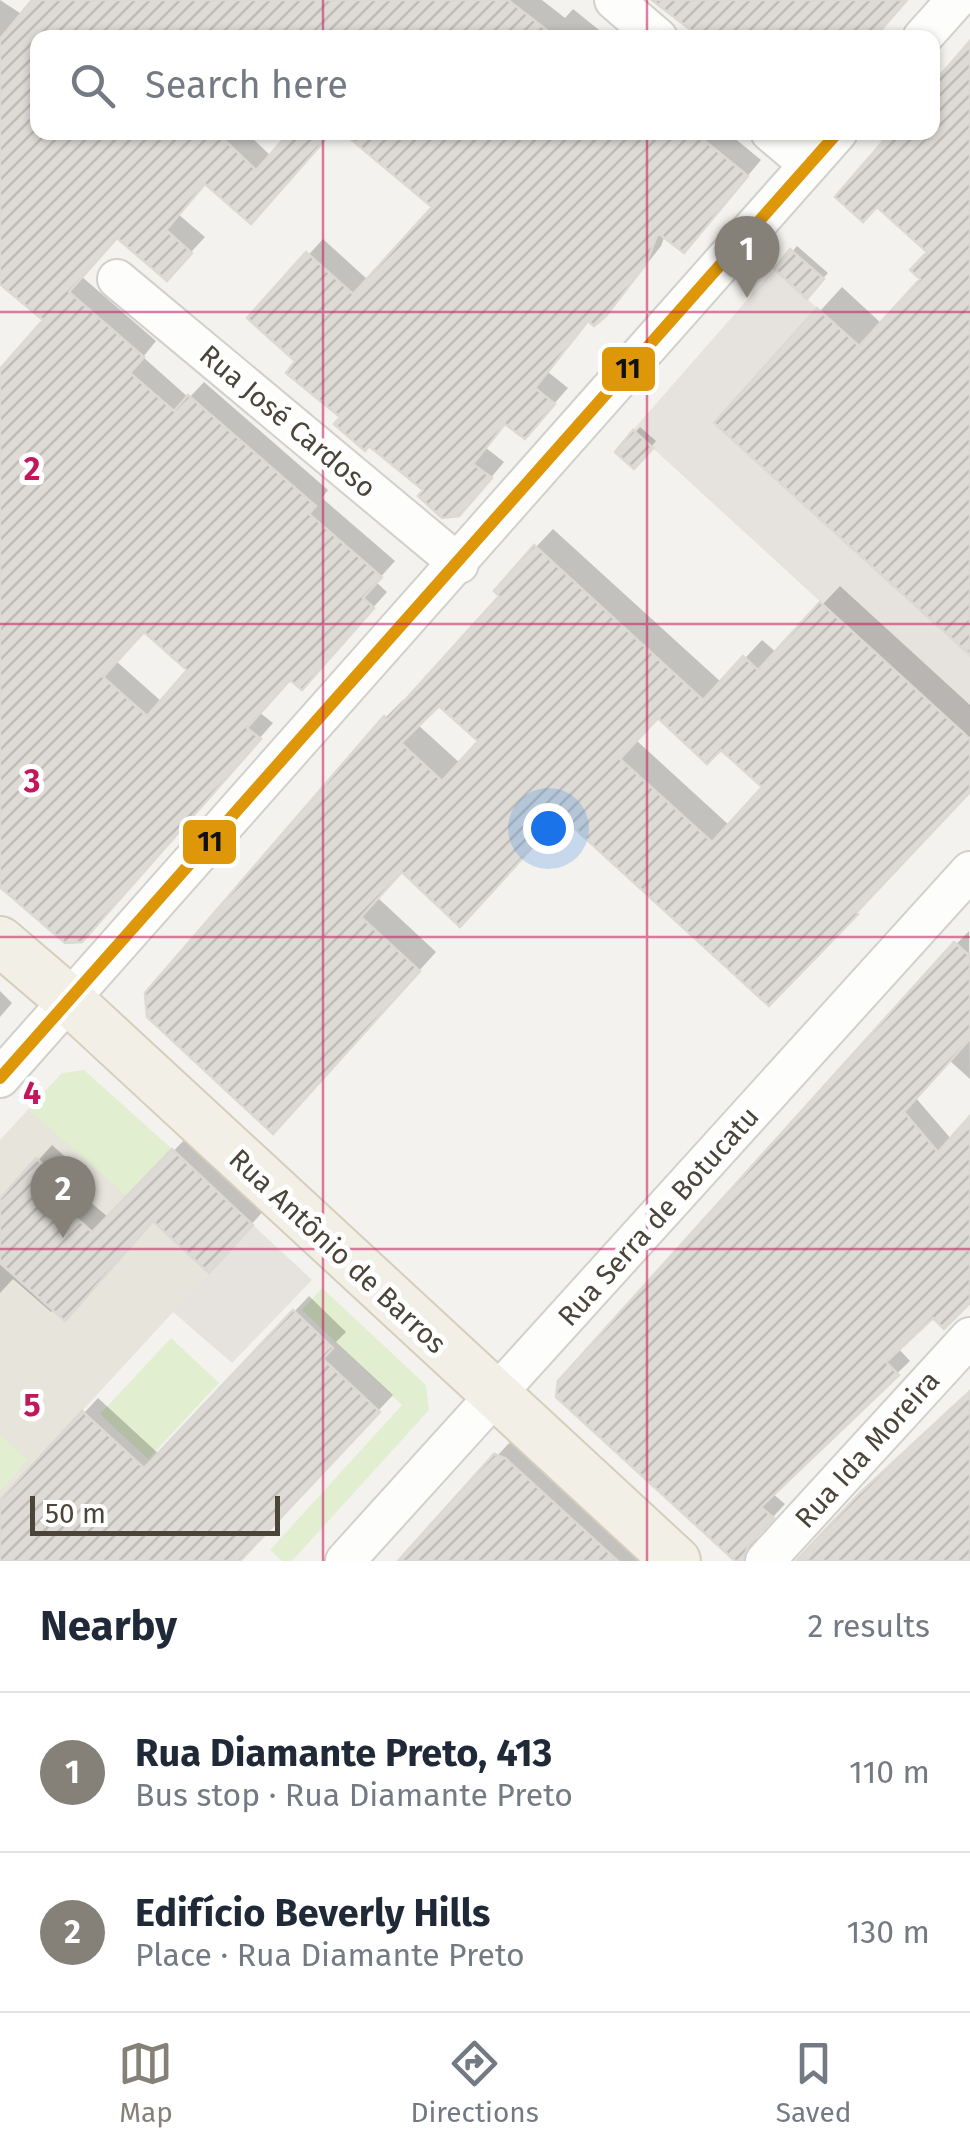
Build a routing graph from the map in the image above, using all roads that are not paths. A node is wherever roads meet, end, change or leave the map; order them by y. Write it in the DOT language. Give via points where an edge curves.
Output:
graph roads {
  1 [pos="614,0"];
  2 [pos="956,0"];
  3 [pos="649,30"];
  4 [pos="929,30"];
  5 [pos="779,140"];
  6 [pos="831,140"];
  7 [pos="809,165"];
  8 [pos="117,279"];
  9 [pos="458,564"];
  10 [pos="970,871"];
  11 [pos="0,940"];
  12 [pos="69,1000"];
  13 [pos="0,1078"];
  14 [pos="970,1337"];
  15 [pos="494,1395"];
  16 [pos="346,1561"];
  17 [pos="676,1561"];
  18 [pos="765,1561"];
  1 -- 3 [label="street"];
  2 -- 4 [label="street"];
  5 -- 7 [label="street"];
  6 -- 7 [label="street"];
  7 -- 9 [label="street"];
  8 -- 9 [label="street, Rua José Cardoso"];
  9 -- 12 [label="street"];
  10 -- 15 [label="street, Rua Serra de Botucatu"];
  11 -- 12 [label="main road, Rua Antônio de Barros"];
  12 -- 13 [label="street"];
  12 -- 15 [label="main road, Rua Antônio de Barros"];
  14 -- 18 [label="street, Rua Ida Moreira"];
  15 -- 16 [label="street, Rua Serra de Botucatu"];
  15 -- 17 [label="main road, Rua Antônio de Barros"];
}
